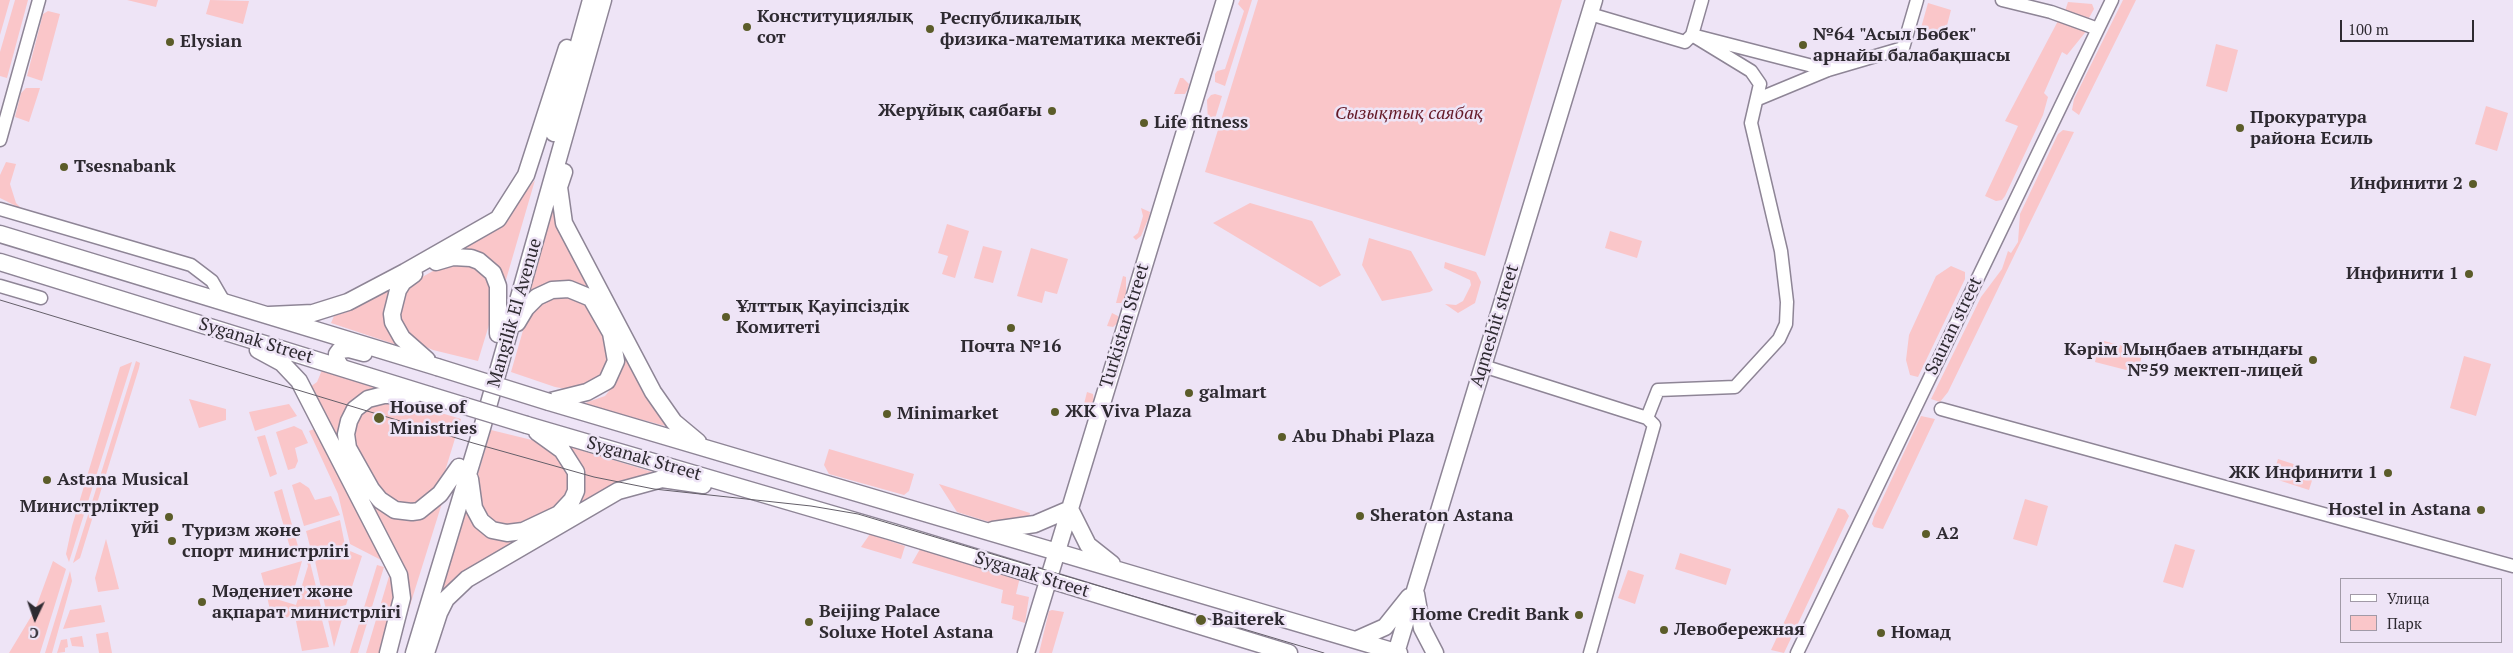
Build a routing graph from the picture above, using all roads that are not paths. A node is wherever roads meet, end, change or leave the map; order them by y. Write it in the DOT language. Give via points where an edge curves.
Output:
graph roads {
  1 [pos="39,0"];
  2 [pos="581,0"];
  3 [pos="591,0"];
  4 [pos="603,0"];
  5 [pos="611,0"];
  6 [pos="1225,0"];
  7 [pos="1702,0"];
  8 [pos="1917,0"];
  9 [pos="2002,0"];
  10 [pos="2112,0"];
  11 [pos="1592,7"];
  12 [pos="2098,28"];
  13 [pos="1692,36"];
  14 [pos="1828,70"];
  15 [pos="1758,98"];
  16 [pos="0,140"];
  17 [pos="0,208"];
  18 [pos="0,234"];
  19 [pos="0,262"];
  20 [pos="202,272"];
  21 [pos="0,286"];
  22 [pos="193,291"];
  23 [pos="41,298"];
  24 [pos="223,300"];
  25 [pos="274,317"];
  26 [pos="223,331"];
  27 [pos="503,336"];
  28 [pos="269,345"];
  29 [pos="417,361"];
  30 [pos="1483,366"];
  31 [pos="341,367"];
  32 [pos="437,367"];
  33 [pos="429,395"];
  34 [pos="549,402"];
  35 [pos="1942,410"];
  36 [pos="1646,418"];
  37 [pos="527,425"];
  38 [pos="680,440"];
  39 [pos="703,447"];
  40 [pos="672,468"];
  41 [pos="464,469"];
  42 [pos="826,483"];
  43 [pos="753,491"];
  44 [pos="813,509"];
  45 [pos="1070,509"];
  46 [pos="988,530"];
  47 [pos="1057,551"];
  48 [pos="2513,566"];
  49 [pos="1122,570"];
  50 [pos="1048,580"];
  51 [pos="1416,590"];
  52 [pos="1358,639"];
  53 [pos="388,653"];
  54 [pos="402,653"];
  55 [pos="414,653"];
  56 [pos="426,653"];
  57 [pos="1026,653"];
  58 [pos="1288,653"];
  59 [pos="1398,653"];
  60 [pos="1435,653"];
  61 [pos="1590,653"];
  62 [pos="1797,653"];
  1 -- 16 [label="street"];
  2 -- 25 [label="main road" via="526,175 498,219 348,302 313,313"];
  3 -- 27 [label="main road, Mangilik El Avenue"];
  4 -- 27 [label="main road, Mangilik El Avenue"];
  5 -- 39 [label="main road" via="559,187 564,223 653,392 674,422"];
  6 -- 45 [label="main road, Turkistan Street"];
  7 -- 13 [label="street"];
  8 -- 14 [label="street" via="1903,48"];
  9 -- 12 [label="street"];
  10 -- 12 [label="street, Sauran street"];
  11 -- 13 [label="street" via="1685,42"];
  11 -- 30 [label="main road, Aqmeshit street"];
  12 -- 62 [label="street, Sauran street"];
  13 -- 14 [label="street"];
  13 -- 15 [label="street" via="1751,71 1760,84"];
  14 -- 15 [label="street"];
  15 -- 36 [label="street" via="1751,122 1781,251 1787,302 1786,324 1779,339 1735,387 1658,390"];
  17 -- 20 [label="street" via="191,265"];
  18 -- 22 [label="main road, Syganak Street"];
  19 -- 26 [label="main road, Syganak Street"];
  20 -- 22 [label="street, Syganak Street"];
  20 -- 24 [label="street"];
  21 -- 23 [label="street"];
  22 -- 24 [label="main road, Syganak Street"];
  24 -- 25 [label="main road, Syganak Street"];
  25 -- 28 [label="main road" via="283,337"];
  25 -- 29 [label="main road, Syganak Street"];
  26 -- 28 [label="main road, Syganak Street"];
  26 -- 53 [label="main road" via="282,362 299,381 399,575 402,598"];
  27 -- 32 [label="main road" via="498,286 492,273 471,258 440,260 403,282 394,298 392,314 402,338"];
  27 -- 34 [label="main road" via="526,308 544,293 569,289 585,294 595,303 614,343 614,369 598,388"];
  27 -- 41 [label="main road, Mangilik El Avenue"];
  28 -- 31 [label="main road, Syganak Street"];
  29 -- 31 [label="main road" via="394,362 349,349 340,350 337,354"];
  29 -- 32 [label="main road, Syganak Street"];
  30 -- 36 [label="street"];
  30 -- 51 [label="main road, Aqmeshit street"];
  31 -- 33 [label="main road, Syganak Street"];
  32 -- 34 [label="main road, Syganak Street, bridge"];
  33 -- 37 [label="main road, Syganak Street, bridge"];
  33 -- 41 [label="main road" via="384,395 361,403 347,427 352,456 380,500 386,506 403,512 419,511 434,501"];
  34 -- 38 [label="main road, Syganak Street"];
  35 -- 48 [label="street"];
  36 -- 61 [label="street" via="1652,421 1654,430"];
  37 -- 40 [label="main road, Syganak Street"];
  37 -- 41 [label="main road" via="562,450 573,464 576,491 567,508 523,531 507,533 492,530 481,521 474,508"];
  38 -- 39 [label="main road, Syganak Street"];
  38 -- 40 [label="main road" via="669,442 664,448 662,456"];
  39 -- 42 [label="main road, Syganak Street"];
  40 -- 43 [label="main road, Syganak Street"];
  41 -- 54 [label="main road, Mangilik El Avenue"];
  41 -- 55 [label="main road, Mangilik El Avenue"];
  42 -- 44 [label="main road" via="833,496 831,503"];
  42 -- 46 [label="main road, Syganak Street"];
  43 -- 44 [label="main road, Syganak Street"];
  43 -- 56 [label="main road" via="662,479 618,491 466,579 446,599"];
  44 -- 50 [label="main road, Syganak Street"];
  45 -- 46 [label="main road" via="1035,524"];
  45 -- 47 [label="main road, Turkistan Street"];
  45 -- 49 [label="main road" via="1088,545"];
  46 -- 47 [label="main road, Syganak Street"];
  47 -- 49 [label="main road, Syganak Street"];
  47 -- 50 [label="main road, Turkistan Street"];
  49 -- 52 [label="main road, Syganak Street"];
  50 -- 57 [label="main road, Turkistan Street"];
  50 -- 58 [label="main road, Syganak Street"];
  51 -- 52 [label="main road" via="1385,627"];
  51 -- 59 [label="main road, Aqmeshit street"];
  51 -- 60 [label="main road" via="1422,628"];
  52 -- 59 [label="main road, Syganak Street"];
}
